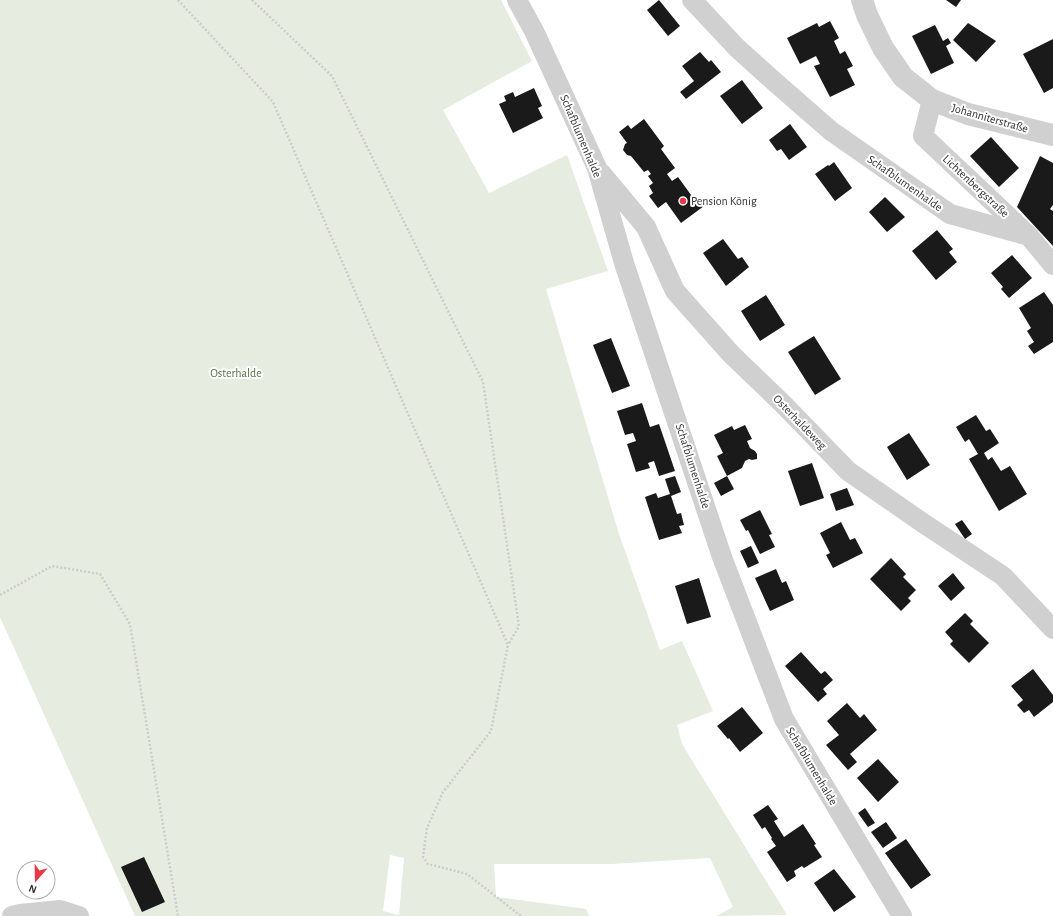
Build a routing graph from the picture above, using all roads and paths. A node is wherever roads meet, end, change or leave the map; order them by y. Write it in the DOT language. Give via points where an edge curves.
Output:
graph roads {
  1 [pos="178,0"];
  2 [pos="252,0"];
  3 [pos="517,0"];
  4 [pos="692,0"];
  5 [pos="862,0"];
  6 [pos="932,100"];
  7 [pos="1053,135"];
  8 [pos="597,168"];
  9 [pos="1029,236"];
  10 [pos="1053,265"];
  11 [pos="0,595"];
  12 [pos="1053,629"];
  13 [pos="508,645"];
  14 [pos="12,916"];
  15 [pos="79,916"];
  16 [pos="178,916"];
  17 [pos="521,916"];
  18 [pos="902,916"];
  1 -- 13 [label="path" via="273,102"];
  2 -- 13 [label="path" via="332,76 483,382 519,626"];
  3 -- 8 [label="street, Schafblumenhalde" via="534,31"];
  4 -- 9 [label="street, Schafblumenhalde" via="737,48 831,131 950,214"];
  5 -- 6 [label="street, Johanniterstraße" via="884,48 903,77"];
  6 -- 7 [label="street, Johanniterstraße" via="968,114"];
  6 -- 9 [label="street, Lichtenbergstraße" via="922,136"];
  8 -- 12 [label="street, Osterhaldeweg" via="646,227 674,291 731,354 848,471 1004,576"];
  8 -- 18 [label="street, Schafblumenhalde" via="624,263 722,557 784,719"];
  9 -- 10 [label="street, Lichtenbergstraße"];
  11 -- 16 [label="path" via="52,566 100,574 130,624"];
  13 -- 17 [label="path" via="491,731 443,792 427,828 423,857 428,864 467,874"];
  14 -- 15 [label="street" via="60,910"];
}
